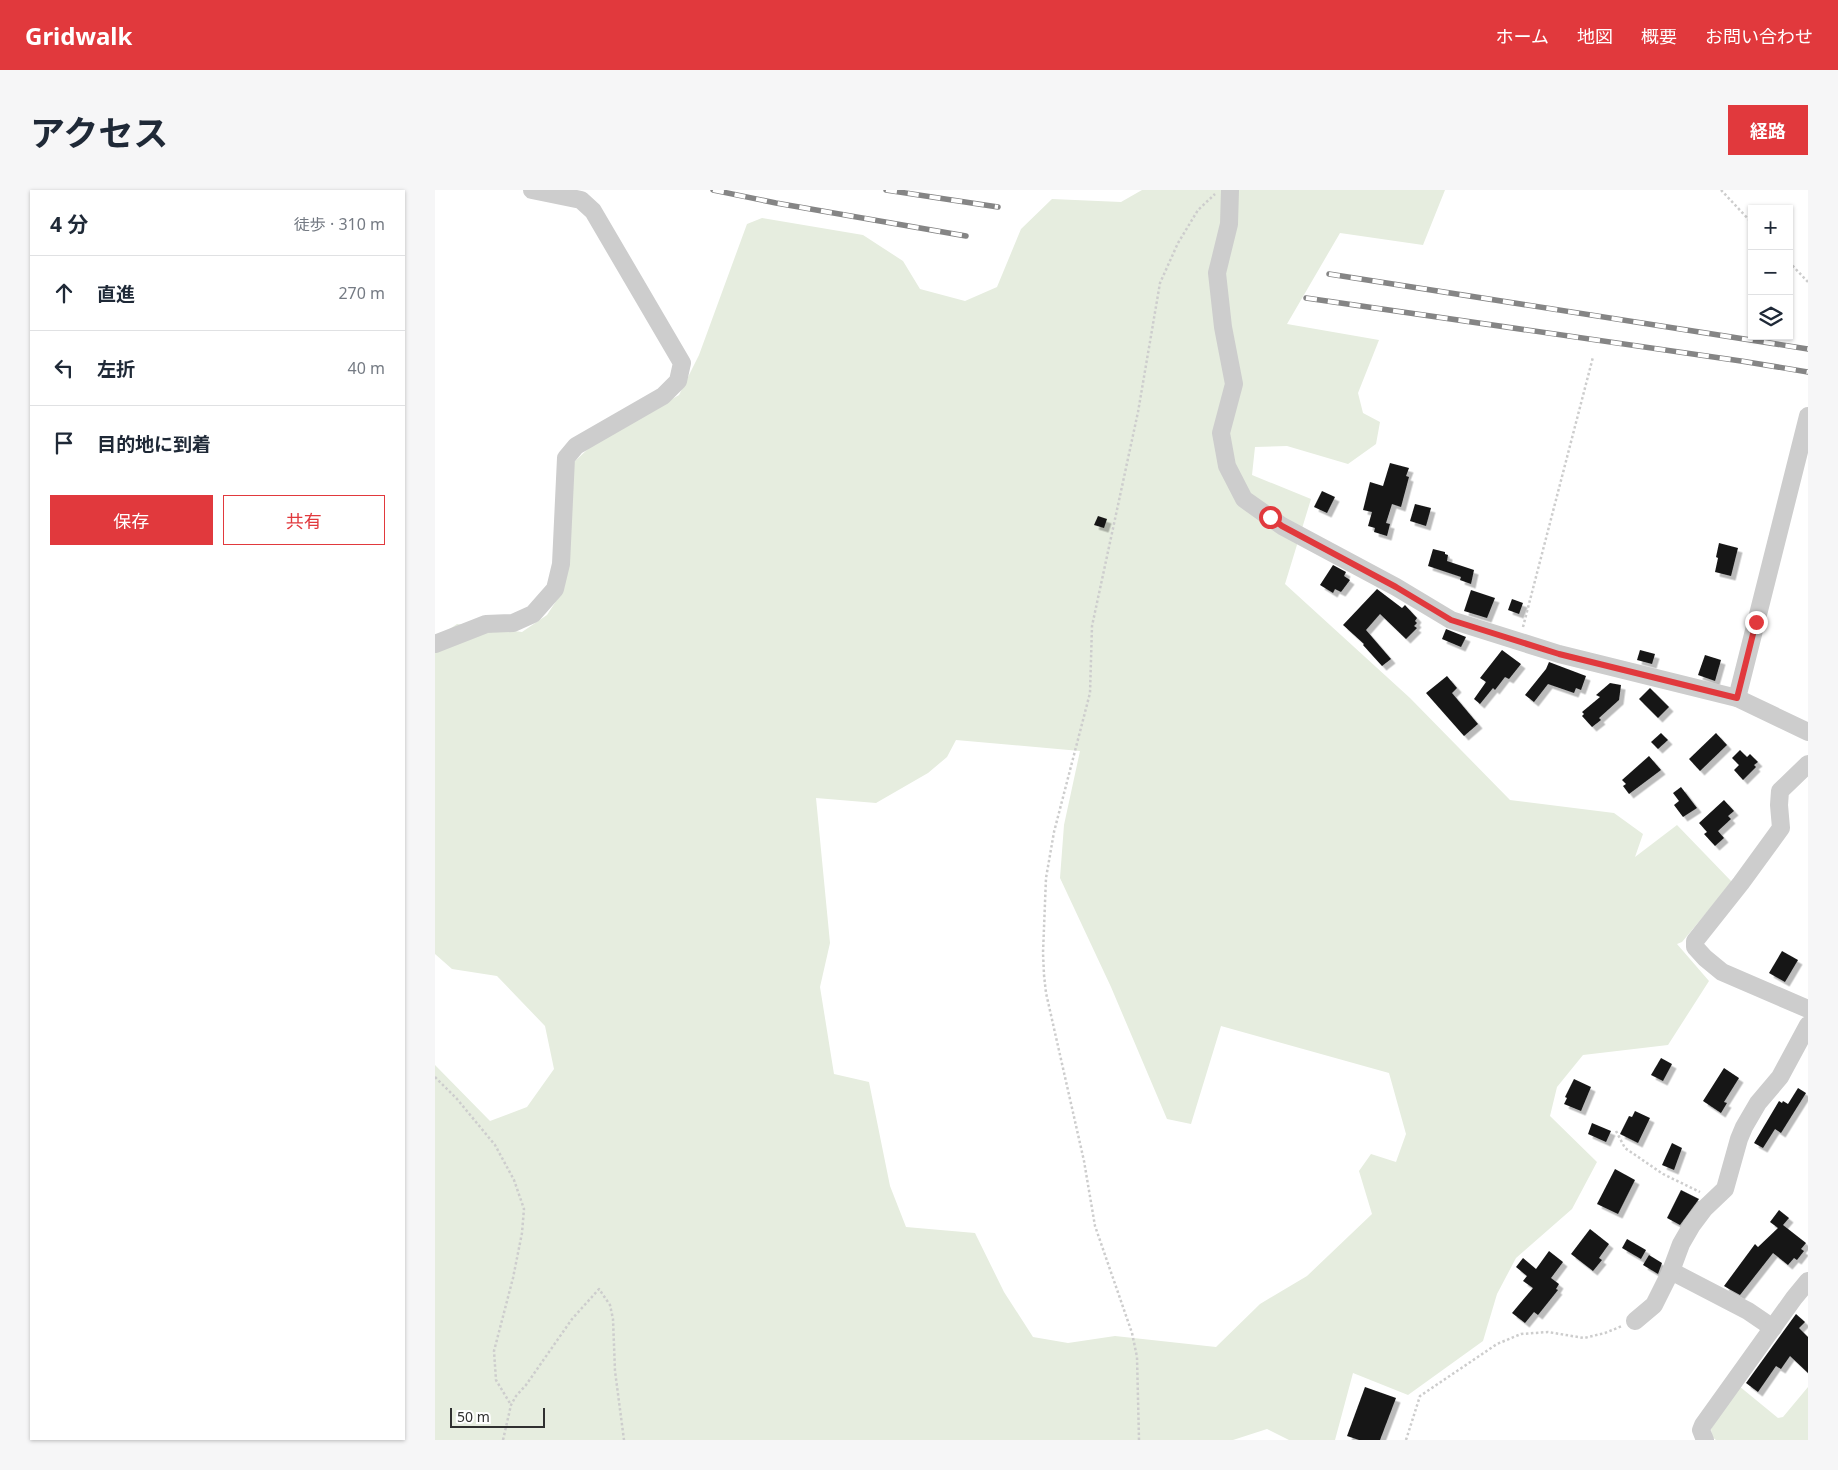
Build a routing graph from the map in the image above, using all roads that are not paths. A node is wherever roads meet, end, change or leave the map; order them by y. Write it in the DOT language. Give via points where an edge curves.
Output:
graph roads {
  1 [pos="532,190"];
  2 [pos="1230,190"];
  3 [pos="1808,416"];
  4 [pos="435,644"];
  5 [pos="1737,698"];
  6 [pos="1808,732"];
  7 [pos="1808,764"];
  8 [pos="1808,1009"];
  9 [pos="1808,1025"];
  10 [pos="1671,1271"];
  11 [pos="1808,1281"];
  12 [pos="1635,1321"];
  13 [pos="1773,1328"];
  14 [pos="1705,1440"];
  1 -- 4 [label="street" via="581,200 593,211 682,363 678,380 663,396 577,446 566,458 561,564 555,589 533,614 513,623 486,624"];
  2 -- 5 [label="street" via="1229,224 1217,273 1234,384 1221,433 1227,466 1244,499 1282,526 1451,620 1614,669"];
  3 -- 5 [label="street"];
  5 -- 6 [label="street"];
  7 -- 8 [label="street" via="1780,791 1781,828 1695,941 1695,947 1722,972"];
  9 -- 10 [label="street" via="1780,1077 1758,1103 1744,1127 1725,1189 1692,1225"];
  10 -- 12 [label="street" via="1654,1305"];
  10 -- 13 [label="street" via="1741,1307"];
  11 -- 13 [label="street"];
  13 -- 14 [label="street" via="1703,1425 1701,1430"];
}
